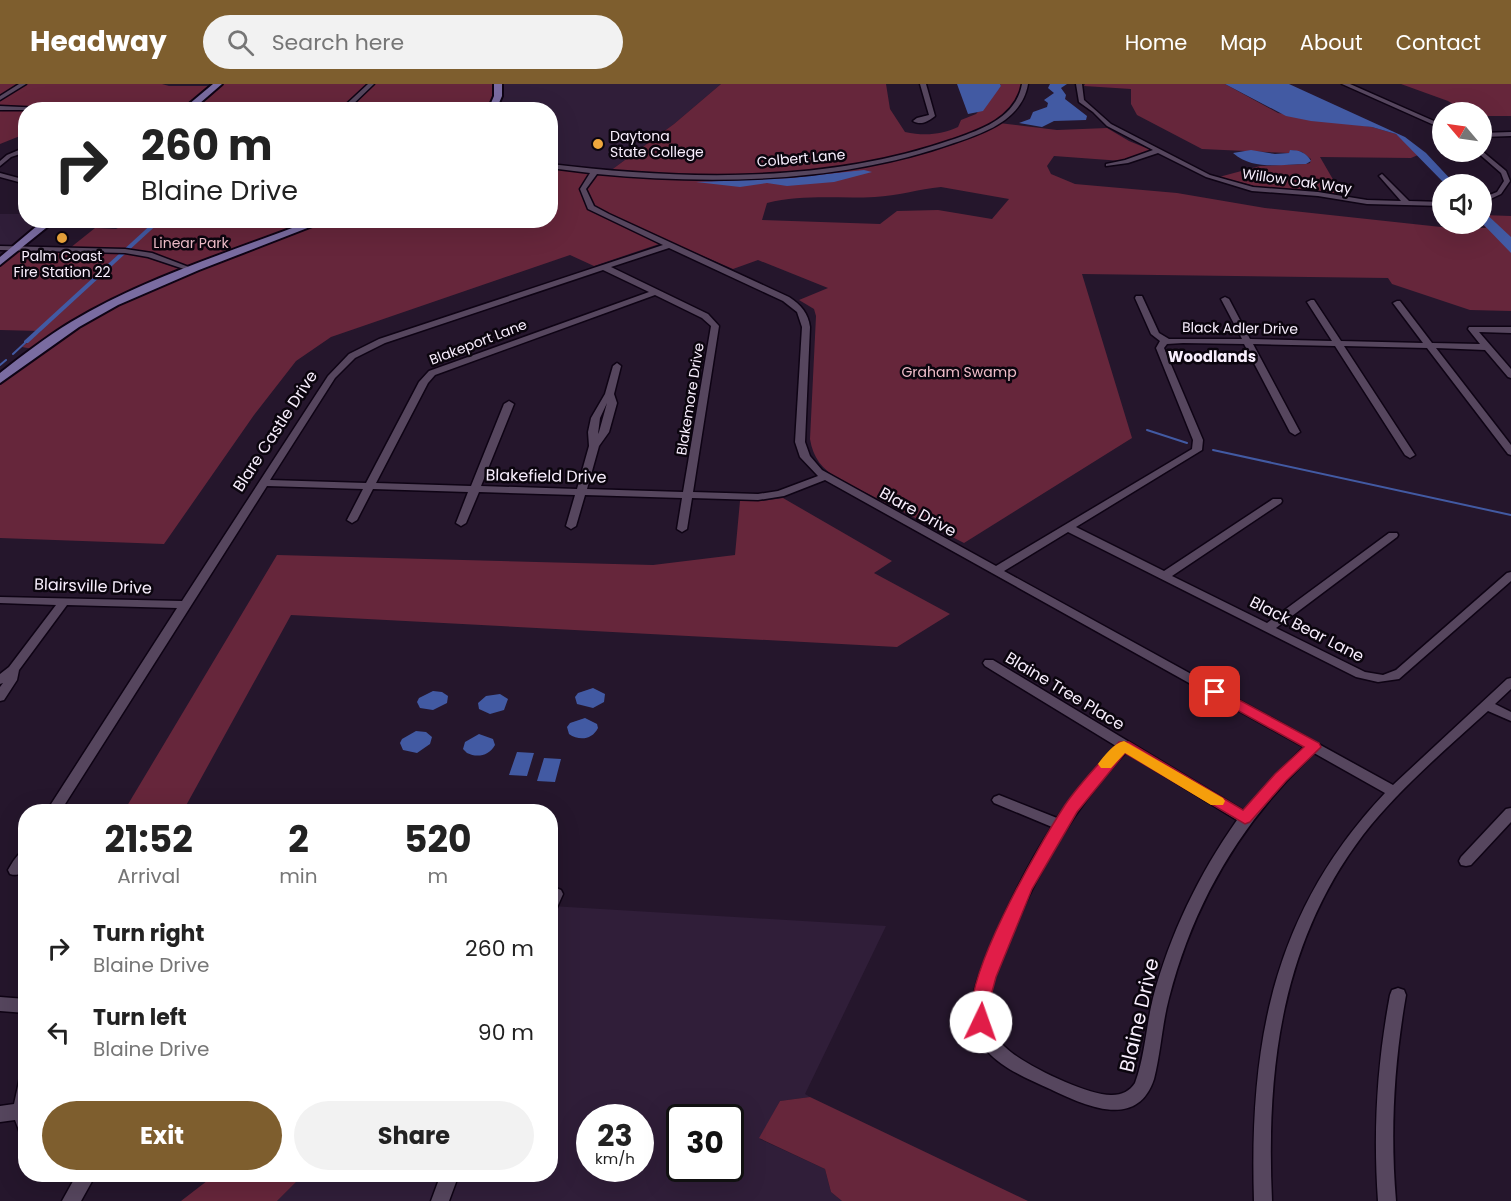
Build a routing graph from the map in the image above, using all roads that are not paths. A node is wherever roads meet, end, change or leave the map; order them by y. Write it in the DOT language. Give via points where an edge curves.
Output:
graph roads {
  1 [pos="22,84"];
  2 [pos="218,84"];
  3 [pos="370,84"];
  4 [pos="498,84"];
  5 [pos="923,84"];
  6 [pos="1025,84"];
  7 [pos="1078,84"];
  8 [pos="1345,84"];
  9 [pos="0,98"];
  10 [pos="196,102"];
  11 [pos="351,102"];
  12 [pos="495,102"];
  13 [pos="0,108"];
  14 [pos="18,109"];
  15 [pos="926,119"];
  16 [pos="1432,122"];
  17 [pos="1511,134"];
  18 [pos="1492,135"];
  19 [pos="1158,151"];
  20 [pos="18,152"];
  21 [pos="1492,162"];
  22 [pos="0,164"];
  23 [pos="1107,165"];
  24 [pos="558,167"];
  25 [pos="595,171"];
  26 [pos="0,175"];
  27 [pos="1382,176"];
  28 [pos="18,180"];
  29 [pos="1508,186"];
  30 [pos="1492,196"];
  31 [pos="1408,204"];
  32 [pos="1432,204"];
  33 [pos="41,228"];
  34 [pos="301,228"];
  35 [pos="667,246"];
  36 [pos="0,248"];
  37 [pos="16,249"];
  38 [pos="0,262"];
  39 [pos="604,267"];
  40 [pos="190,269"];
  41 [pos="656,292"];
  42 [pos="1139,298"];
  43 [pos="1225,300"];
  44 [pos="1311,302"];
  45 [pos="1397,303"];
  46 [pos="1511,330"];
  47 [pos="1166,341"];
  48 [pos="1247,341"];
  49 [pos="1338,344"];
  50 [pos="1429,345"];
  51 [pos="1488,347"];
  52 [pos="617,366"];
  53 [pos="1511,375"];
  54 [pos="0,379"];
  55 [pos="509,405"];
  56 [pos="1295,432"];
  57 [pos="1511,452"];
  58 [pos="1410,455"];
  59 [pos="825,477"];
  60 [pos="263,483"];
  61 [pos="370,486"];
  62 [pos="475,489"];
  63 [pos="582,492"];
  64 [pos="688,494"];
  65 [pos="1277,501"];
  66 [pos="352,520"];
  67 [pos="461,523"];
  68 [pos="571,526"];
  69 [pos="1069,528"];
  70 [pos="682,529"];
  71 [pos="1393,535"];
  72 [pos="996,571"];
  73 [pos="1511,574"];
  74 [pos="1164,576"];
  75 [pos="0,600"];
  76 [pos="64,602"];
  77 [pos="185,605"];
  78 [pos="1268,628"];
  79 [pos="988,663"];
  80 [pos="14,670"];
  81 [pos="0,680"];
  82 [pos="1511,682"];
  83 [pos="0,697"];
  84 [pos="1487,705"];
  85 [pos="1511,717"];
  86 [pos="1124,746"];
  87 [pos="1314,747"];
  88 [pos="1395,792"];
  89 [pos="999,800"];
  90 [pos="58,804"];
  91 [pos="1511,813"];
  92 [pos="1245,818"];
  93 [pos="1060,825"];
  94 [pos="1466,861"];
  95 [pos="18,866"];
  96 [pos="15,870"];
  97 [pos="1398,995"];
  98 [pos="0,1004"];
  99 [pos="18,1005"];
  100 [pos="0,1114"];
  101 [pos="18,1118"];
  102 [pos="82,1182"];
  103 [pos="447,1182"];
  104 [pos="71,1201"];
  105 [pos="440,1201"];
  106 [pos="1263,1201"];
  107 [pos="1387,1201"];
  1 -- 9 [label="street"];
  2 -- 10 [label="main road"];
  3 -- 11 [label="street"];
  4 -- 12 [label="main road"];
  5 -- 15 [label="street" via="932,115"];
  6 -- 25 [label="street, Colbert Lane" via="1017,105 993,125 897,158 755,175"];
  7 -- 19 [label="street, Willow Oak Way" via="1081,101 1105,123"];
  8 -- 16 [label="street"];
  13 -- 14 [label="street"];
  17 -- 18 [label="street"];
  19 -- 23 [label="street"];
  19 -- 31 [label="street, Willow Oak Way" via="1208,177 1252,189"];
  20 -- 22 [label="street"];
  21 -- 29 [label="street" via="1504,172"];
  24 -- 25 [label="street, Colbert Lane"];
  25 -- 35 [label="street, Blare Drive" via="583,189 591,207"];
  26 -- 28 [label="street"];
  27 -- 31 [label="street"];
  29 -- 30 [label="street"];
  31 -- 32 [label="street, Willow Oak Way"];
  33 -- 37 [label="main road"];
  34 -- 40 [label="main road"];
  35 -- 39 [label="street, Blare Castle Drive"];
  35 -- 59 [label="street, Blare Drive" via="786,299 803,313 806,327 800,442 804,456"];
  36 -- 37 [label="street"];
  37 -- 38 [label="main road"];
  37 -- 40 [label="street" via="127,251"];
  39 -- 41 [label="street, Blakemore Drive"];
  39 -- 60 [label="street, Blare Castle Drive" via="382,341 352,356 336,370"];
  40 -- 54 [label="main road" via="84,317 35,349"];
  41 -- 61 [label="street, Blakeport Lane" via="432,373"];
  41 -- 64 [label="street, Blakemore Drive" via="705,316 715,326"];
  42 -- 47 [label="street" via="1154,333"];
  43 -- 48 [label="street"];
  44 -- 49 [label="street"];
  45 -- 50 [label="street"];
  46 -- 51 [label="street" via="1472,329"];
  47 -- 48 [label="street, Black Adler Drive"];
  47 -- 69 [label="street, Black Adler Drive" via="1160,348 1198,440 1197,450"];
  48 -- 49 [label="street, Black Adler Drive"];
  48 -- 56 [label="street"];
  49 -- 50 [label="street, Black Adler Drive"];
  49 -- 58 [label="street"];
  50 -- 51 [label="street, Black Adler Drive"];
  50 -- 57 [label="street"];
  51 -- 53 [label="street"];
  52 -- 63 [label="street" via="609,394 609,415 603,435 594,446"];
  55 -- 62 [label="street"];
  59 -- 64 [label="street, Blakefield Drive" via="769,496"];
  59 -- 72 [label="street, Blare Drive"];
  60 -- 61 [label="street, Blakefield Drive"];
  60 -- 77 [label="street, Blare Castle Drive"];
  61 -- 62 [label="street, Blakefield Drive"];
  61 -- 66 [label="street, Blakeport Lane"];
  62 -- 63 [label="street, Blakefield Drive"];
  62 -- 67 [label="street"];
  63 -- 64 [label="street, Blakefield Drive"];
  63 -- 68 [label="street"];
  64 -- 70 [label="street"];
  65 -- 74 [label="street"];
  69 -- 72 [label="street, Black Adler Drive"];
  69 -- 74 [label="street, Black Bear Lane"];
  71 -- 78 [label="street"];
  72 -- 87 [label="street, Blare Drive"];
  73 -- 78 [label="street, Black Bear Lane" via="1389,678 1358,674"];
  74 -- 78 [label="street, Black Bear Lane"];
  75 -- 76 [label="street, Blairsville Drive"];
  76 -- 77 [label="street, Blairsville Drive"];
  76 -- 80 [label="street"];
  77 -- 90 [label="street, Blare Castle Drive"];
  79 -- 86 [label="street, Blaine Tree Place"];
  80 -- 81 [label="street"];
  80 -- 83 [label="street"];
  82 -- 84 [label="street"];
  84 -- 85 [label="street"];
  84 -- 88 [label="street"];
  86 -- 92 [label="street"];
  86 -- 93 [label="street, Blaine Drive"];
  87 -- 88 [label="street, Blare Drive"];
  87 -- 92 [label="street, Blaine Drive"];
  88 -- 106 [label="street" via="1334,866 1307,912 1292,948 1272,1023 1264,1078 1260,1142"];
  89 -- 93 [label="street"];
  91 -- 94 [label="street"];
  92 -- 93 [label="street, Blaine Drive" via="1213,868 1178,943 1143,1086 1131,1098 1115,1103 1091,1099 1018,1067 993,1047 981,1022 982,996 1008,923"];
  95 -- 96 [label="street"];
  97 -- 107 [label="street" via="1384,1082"];
  98 -- 99 [label="street"];
  100 -- 101 [label="street"];
  102 -- 104 [label="street"];
  103 -- 105 [label="street"];
}
